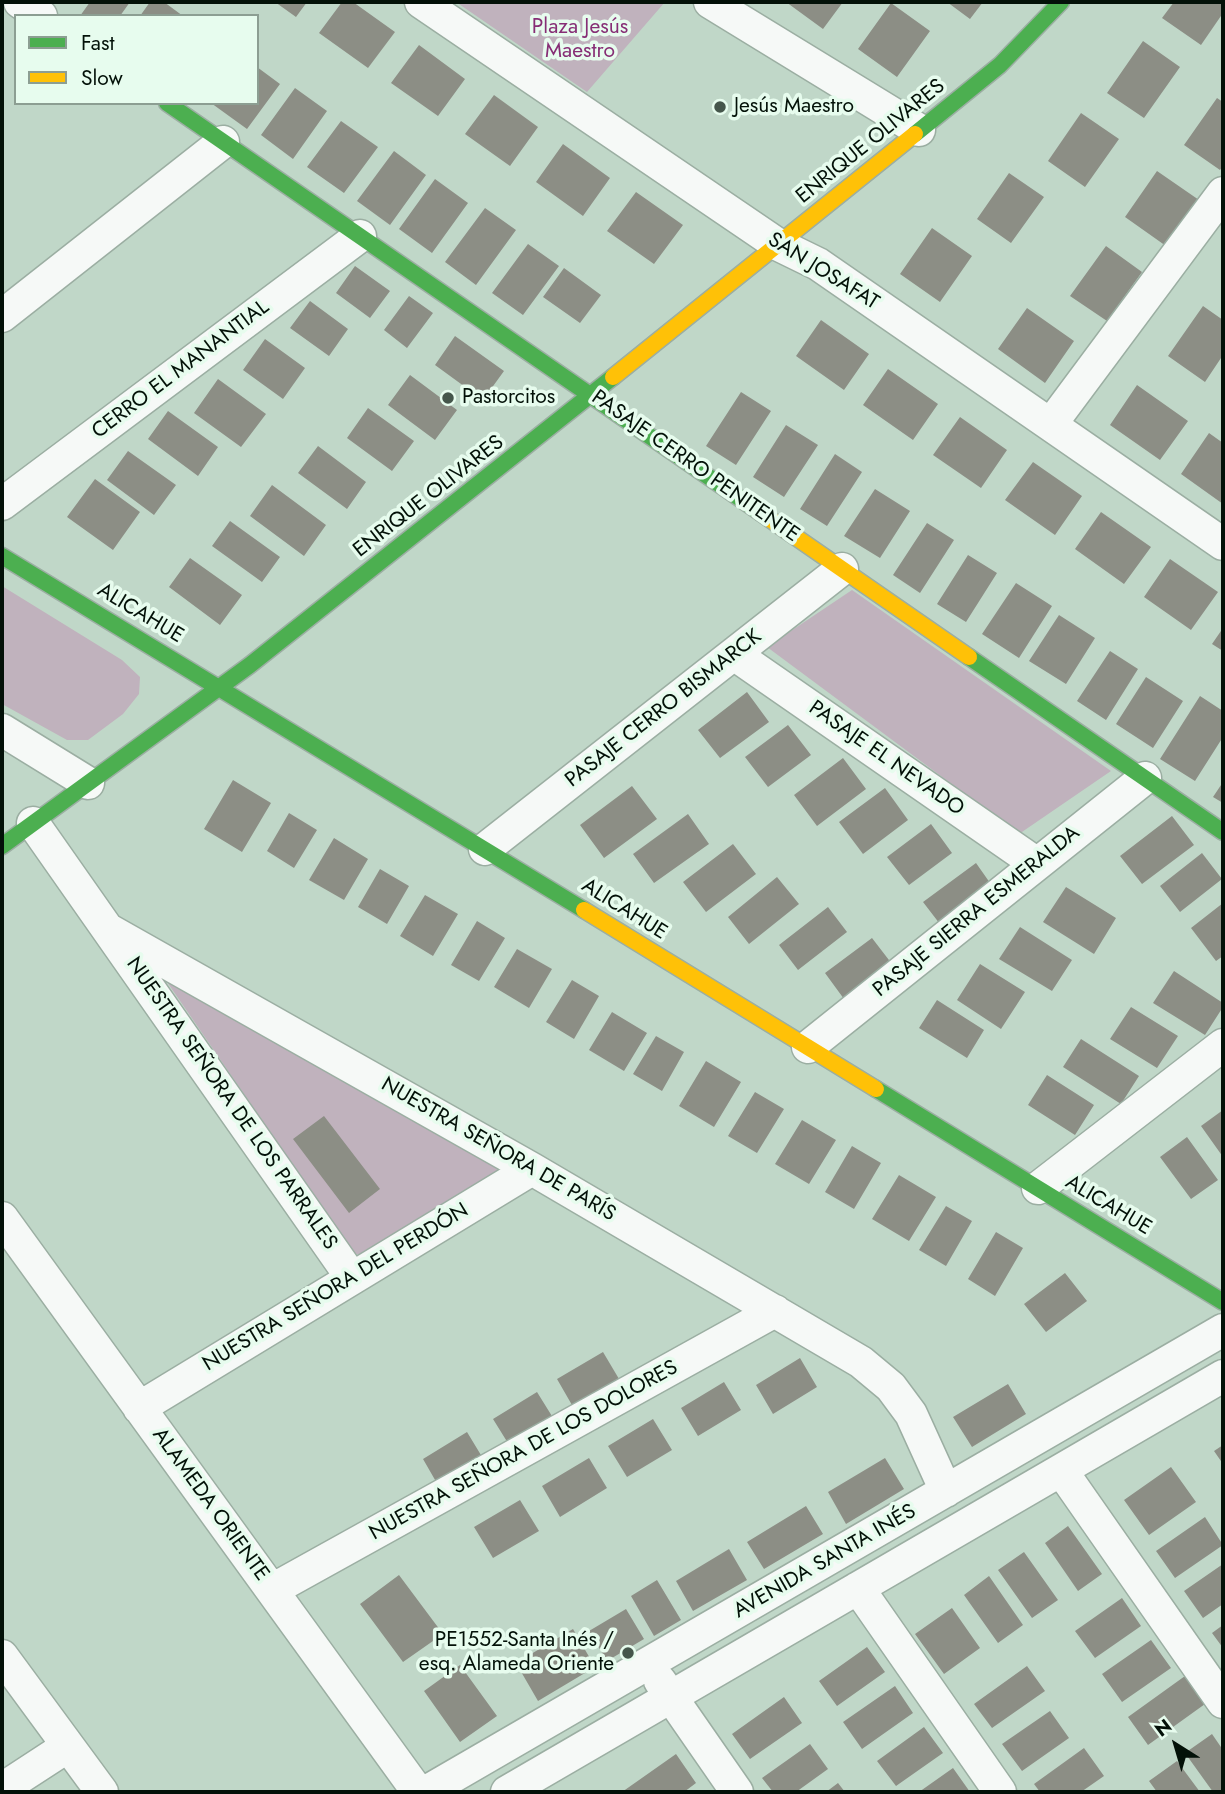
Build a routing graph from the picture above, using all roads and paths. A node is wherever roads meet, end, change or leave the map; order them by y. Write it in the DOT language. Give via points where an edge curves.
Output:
graph roads {
  1 [pos="20,2"];
  2 [pos="421,2"];
  3 [pos="709,2"];
  4 [pos="1062,2"];
  5 [pos="38,14"];
  6 [pos="170,105"];
  7 [pos="919,130"];
  8 [pos="223,142"];
  9 [pos="1223,193"];
  10 [pos="359,236"];
  11 [pos="777,244"];
  12 [pos="2,316"];
  13 [pos="591,395"];
  14 [pos="1051,424"];
  15 [pos="2,504"];
  16 [pos="1223,544"];
  17 [pos="2,556"];
  18 [pos="842,569"];
  19 [pos="734,654"];
  20 [pos="221,687"];
  21 [pos="2,730"];
  22 [pos="1145,778"];
  23 [pos="88,783"];
  24 [pos="33,823"];
  25 [pos="1223,832"];
  26 [pos="2,846"];
  27 [pos="485,849"];
  28 [pos="1037,864"];
  29 [pos="109,930"];
  30 [pos="1223,1045"];
  31 [pos="808,1047"];
  32 [pos="532,1169"];
  33 [pos="1038,1188"];
  34 [pos="2,1218"];
  35 [pos="352,1278"];
  36 [pos="1223,1301"];
  37 [pos="775,1311"];
  38 [pos="1223,1330"];
  39 [pos="1223,1376"];
  40 [pos="139,1408"];
  41 [pos="1061,1470"];
  42 [pos="946,1491"];
  43 [pos="858,1588"];
  44 [pos="272,1590"];
  45 [pos="2,1656"];
  46 [pos="648,1665"];
  47 [pos="671,1698"];
  48 [pos="1223,1702"];
  49 [pos="68,1746"];
  50 [pos="2,1789"];
  51 [pos="102,1792"];
  52 [pos="418,1792"];
  53 [pos="426,1792"];
  54 [pos="507,1792"];
  55 [pos="737,1792"];
  56 [pos="1000,1792"];
  1 -- 5 [label="street"];
  2 -- 11 [label="street, SAN JOSAFAT"];
  3 -- 7 [label="street"];
  4 -- 7 [label="street, ENRIQUE OLIVARES" via="1000,65"];
  6 -- 8 [label="street, PASAJE CERRO PENITENTE"];
  7 -- 11 [label="street, ENRIQUE OLIVARES"];
  8 -- 10 [label="street, PASAJE CERRO PENITENTE"];
  8 -- 12 [label="street"];
  9 -- 14 [label="street"];
  10 -- 13 [label="street, PASAJE CERRO PENITENTE"];
  10 -- 15 [label="street, CERRO EL MANANTIAL"];
  11 -- 13 [label="street, ENRIQUE OLIVARES"];
  11 -- 14 [label="street, SAN JOSAFAT" via="818,264"];
  13 -- 18 [label="street, PASAJE CERRO PENITENTE"];
  13 -- 20 [label="street, ENRIQUE OLIVARES"];
  14 -- 16 [label="street, SAN JOSAFAT"];
  17 -- 20 [label="street, ALICAHUE"];
  18 -- 19 [label="street, PASAJE CERRO BISMARCK"];
  18 -- 22 [label="street, PASAJE CERRO PENITENTE"];
  19 -- 27 [label="street, PASAJE CERRO BISMARCK"];
  19 -- 28 [label="street, PASAJE EL NEVADO"];
  20 -- 23 [label="street, ENRIQUE OLIVARES"];
  20 -- 27 [label="street, ALICAHUE"];
  21 -- 23 [label="street"];
  22 -- 25 [label="street, PASAJE CERRO PENITENTE"];
  22 -- 28 [label="street, PASAJE SIERRA ESMERALDA"];
  23 -- 24 [label="street, ENRIQUE OLIVARES"];
  24 -- 26 [label="street, ENRIQUE OLIVARES"];
  24 -- 29 [label="street, NUESTRA SEÑORA DE PARÍS"];
  27 -- 31 [label="street, ALICAHUE"];
  28 -- 31 [label="street, PASAJE SIERRA ESMERALDA"];
  29 -- 32 [label="street, NUESTRA SEÑORA DE PARÍS"];
  29 -- 35 [label="street, NUESTRA SEÑORA DE LOS PARRALES"];
  30 -- 33 [label="street"];
  31 -- 33 [label="street, ALICAHUE"];
  32 -- 35 [label="street, NUESTRA SEÑORA DEL PERDÓN"];
  32 -- 37 [label="street, NUESTRA SEÑORA DE PARÍS"];
  33 -- 36 [label="street, ALICAHUE"];
  34 -- 40 [label="street, ALAMEDA ORIENTE"];
  35 -- 40 [label="street, NUESTRA SEÑORA DEL PERDÓN"];
  37 -- 42 [label="street, NUESTRA SEÑORA DE PARÍS" via="861,1362 891,1387 911,1414"];
  37 -- 44 [label="street, NUESTRA SEÑORA DE LOS DOLORES"];
  38 -- 42 [label="street, AVENIDA SANTA INÉS"];
  39 -- 41 [label="street, AVENIDA SANTA INÉS"];
  40 -- 44 [label="street, ALAMEDA ORIENTE"];
  41 -- 43 [label="street, AVENIDA SANTA INÉS"];
  41 -- 48 [label="street"];
  42 -- 46 [label="street, AVENIDA SANTA INÉS"];
  43 -- 47 [label="street, AVENIDA SANTA INÉS"];
  43 -- 56 [label="street"];
  44 -- 52 [label="street, ALAMEDA ORIENTE"];
  45 -- 49 [label="street"];
  46 -- 47 [label="street"];
  46 -- 53 [label="street, AVENIDA SANTA INÉS"];
  47 -- 54 [label="street, AVENIDA SANTA INÉS"];
  47 -- 55 [label="street"];
  49 -- 50 [label="street"];
  49 -- 51 [label="street"];
}
